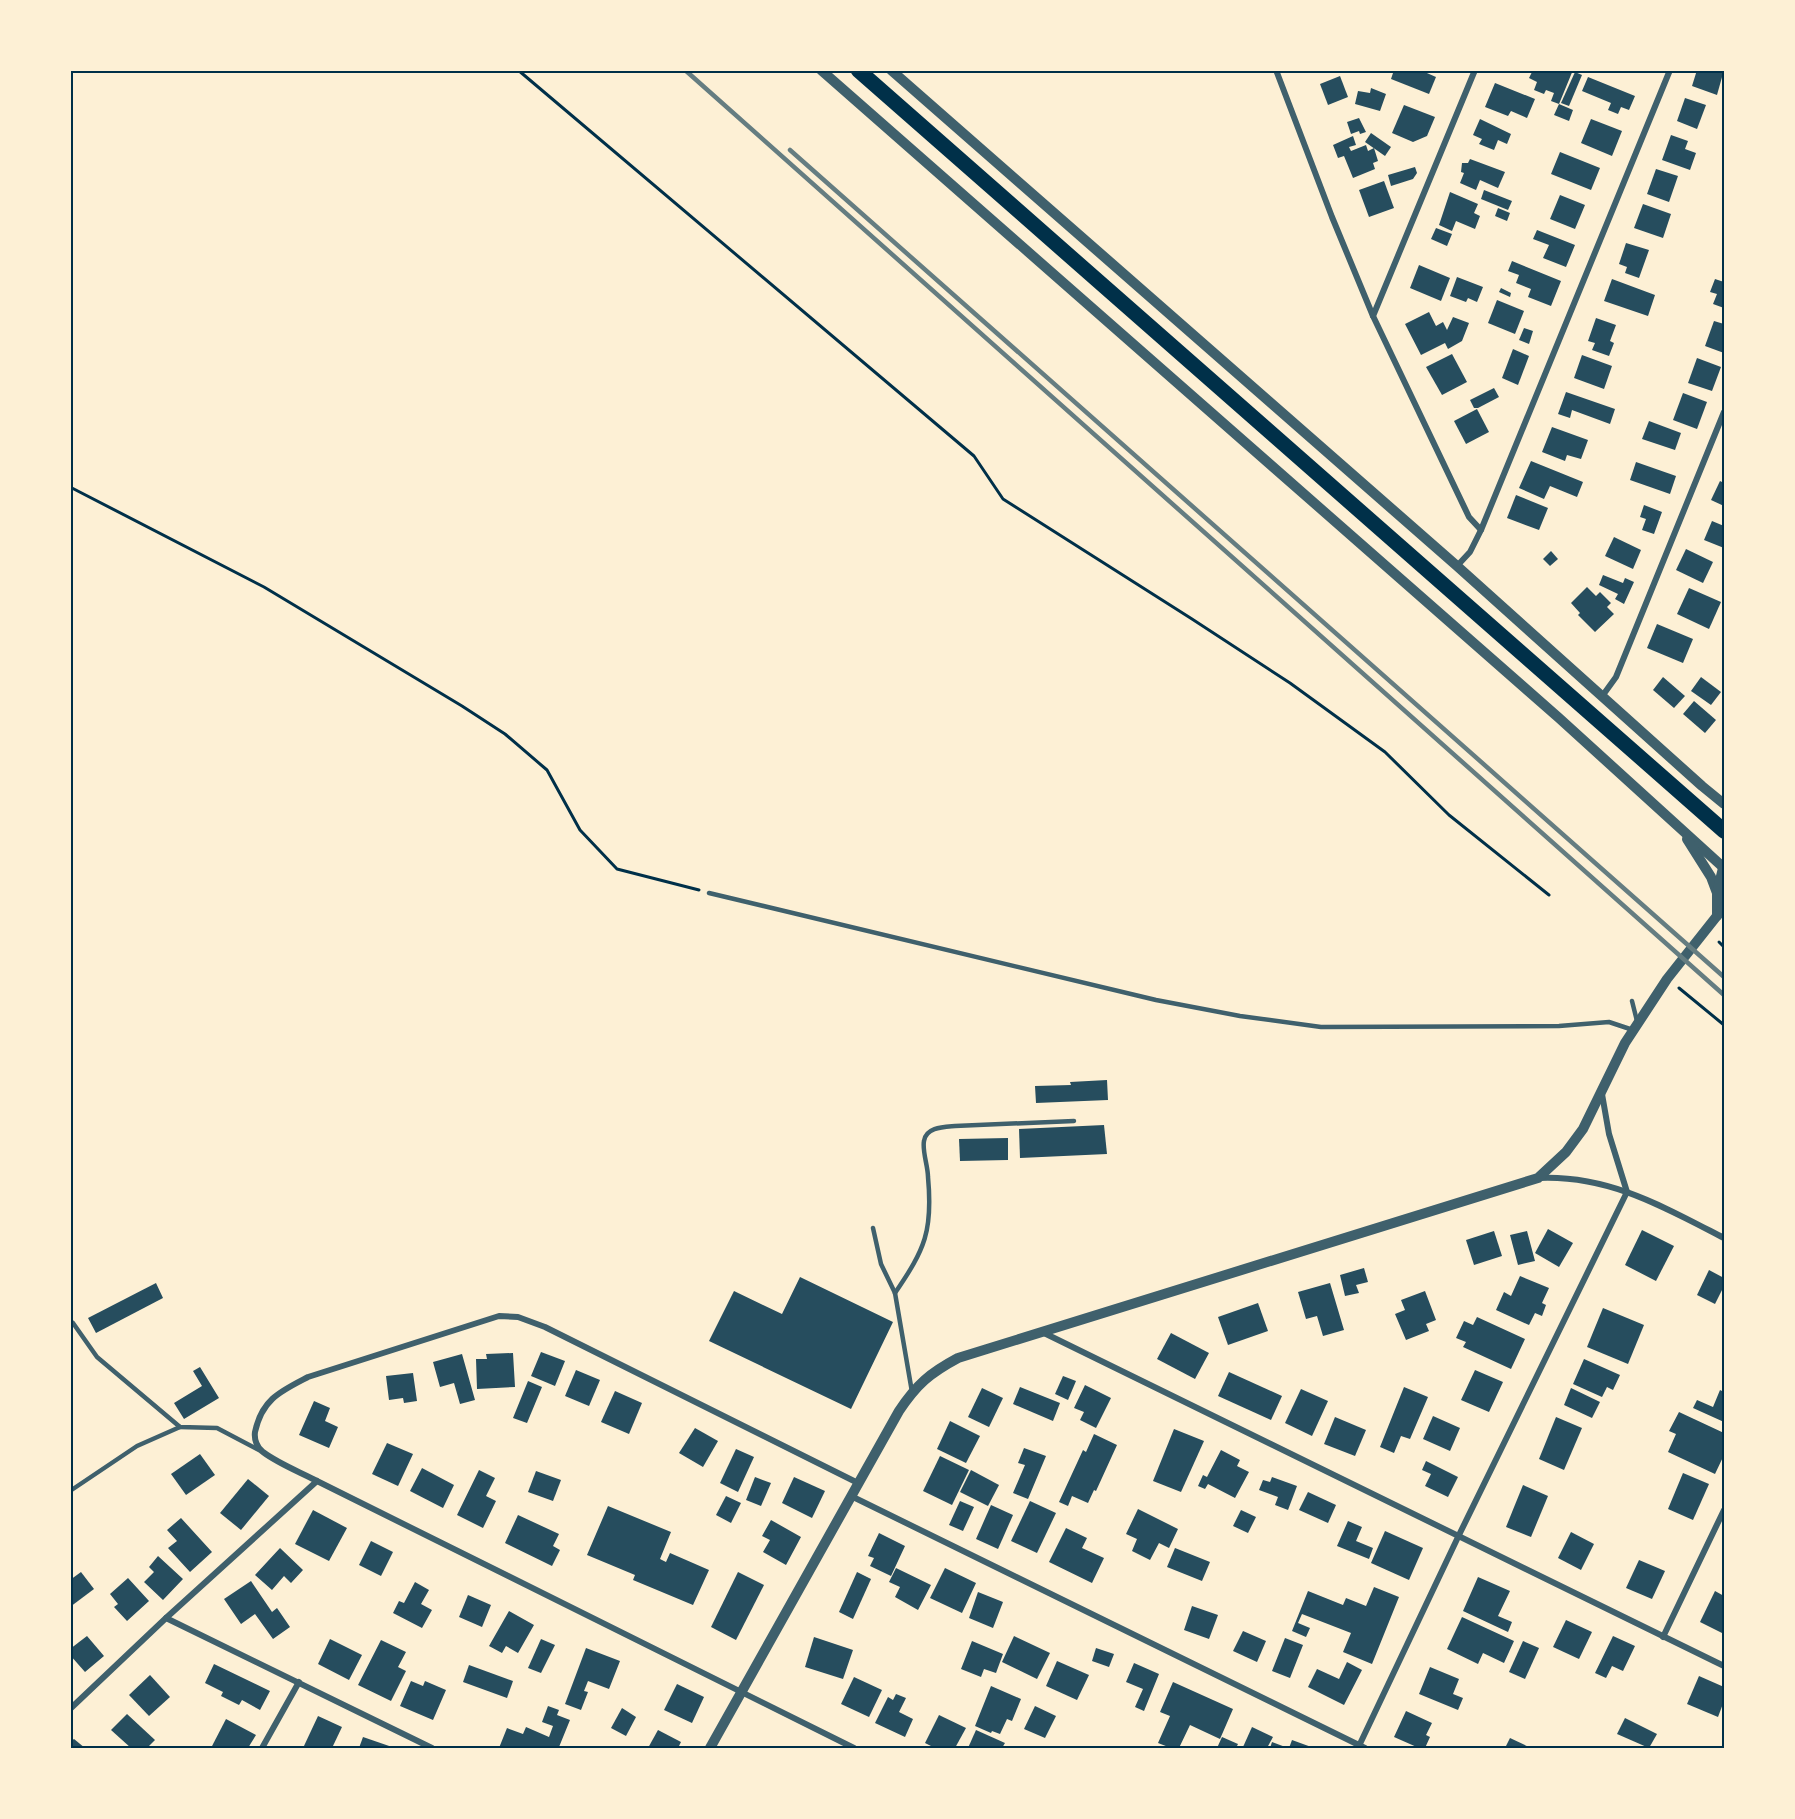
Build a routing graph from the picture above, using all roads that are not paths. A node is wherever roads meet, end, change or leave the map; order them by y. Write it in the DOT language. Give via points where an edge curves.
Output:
graph roads {
  1 [pos="821,70"];
  2 [pos="858,70"];
  3 [pos="891,70"];
  4 [pos="1475,70"];
  5 [pos="1670,70"];
  6 [pos="1278,72"];
  7 [pos="1373,316"];
  8 [pos="1725,412"];
  9 [pos="1481,530"];
  10 [pos="1457,566"];
  11 [pos="1603,695"];
  12 [pos="1725,804"];
  13 [pos="1679,826"];
  14 [pos="1725,831"];
  15 [pos="1724,866"];
  16 [pos="709,893"];
  17 [pos="1717,893"];
  18 [pos="1725,908"];
  19 [pos="1721,915"];
  20 [pos="1632,1001"];
  21 [pos="1635,1027"];
  22 [pos="1602,1093"];
  23 [pos="1074,1121"];
  24 [pos="1538,1178"];
  25 [pos="1627,1191"];
  26 [pos="873,1228"];
  27 [pos="1725,1238"];
  28 [pos="895,1293"];
  29 [pos="72,1323"];
  30 [pos="1043,1333"];
  31 [pos="912,1392"];
  32 [pos="180,1427"];
  33 [pos="261,1451"];
  34 [pos="317,1481"];
  35 [pos="858,1483"];
  36 [pos="70,1491"];
  37 [pos="851,1496"];
  38 [pos="1725,1510"];
  39 [pos="1458,1535"];
  40 [pos="166,1618"];
  41 [pos="1663,1636"];
  42 [pos="1725,1666"];
  43 [pos="299,1682"];
  44 [pos="741,1693"];
  45 [pos="70,1709"];
  46 [pos="1361,1748"];
  47 [pos="262,1749"];
  48 [pos="432,1749"];
  49 [pos="710,1749"];
  50 [pos="854,1749"];
  1 -- 13 [label="street"];
  2 -- 14 [label="main road"];
  3 -- 10 [label="street"];
  4 -- 7 [label="street"];
  5 -- 9 [label="street"];
  6 -- 7 [label="street"];
  7 -- 9 [label="street" via="1469,517"];
  8 -- 11 [label="street" via="1616,677"];
  9 -- 10 [label="street" via="1470,552"];
  10 -- 11 [label="street"];
  11 -- 12 [label="street"];
  13 -- 15 [label="street"];
  13 -- 17 [label="street" via="1707,869"];
  15 -- 17 [label="street"];
  16 -- 21 [label="lane" via="1156,1000 1240,1016 1321,1027 1609,1023"];
  17 -- 19 [label="street"];
  18 -- 19 [label="street"];
  19 -- 21 [label="street" via="1667,979"];
  20 -- 21 [label="lane"];
  21 -- 22 [label="street"];
  22 -- 24 [label="street" via="1583,1130"];
  22 -- 25 [label="street" via="1609,1134"];
  23 -- 28 [label="lane" via="995,1123 939,1128 927,1133 924,1141 928,1233 917,1260"];
  24 -- 25 [label="street" via="1564,1177"];
  24 -- 30 [label="street"];
  25 -- 27 [label="street"];
  25 -- 39 [label="street"];
  26 -- 28 [label="lane" via="881,1264"];
  28 -- 31 [label="lane"];
  29 -- 32 [label="lane" via="98,1357"];
  30 -- 31 [label="street" via="958,1358 935,1370"];
  30 -- 39 [label="street"];
  31 -- 35 [label="street"];
  32 -- 33 [label="lane" via="217,1428"];
  32 -- 36 [label="lane" via="137,1446"];
  33 -- 34 [label="street"];
  33 -- 35 [label="street" via="254,1437 258,1419 265,1405 281,1391 308,1377 499,1316 518,1317"];
  34 -- 40 [label="street"];
  34 -- 44 [label="street"];
  35 -- 37 [label="street"];
  37 -- 44 [label="street"];
  37 -- 46 [label="street"];
  38 -- 41 [label="street"];
  39 -- 41 [label="street"];
  39 -- 46 [label="street"];
  40 -- 43 [label="street"];
  40 -- 45 [label="street"];
  41 -- 42 [label="street"];
  43 -- 47 [label="street"];
  43 -- 48 [label="street"];
  44 -- 49 [label="street"];
  44 -- 50 [label="street"];
}
